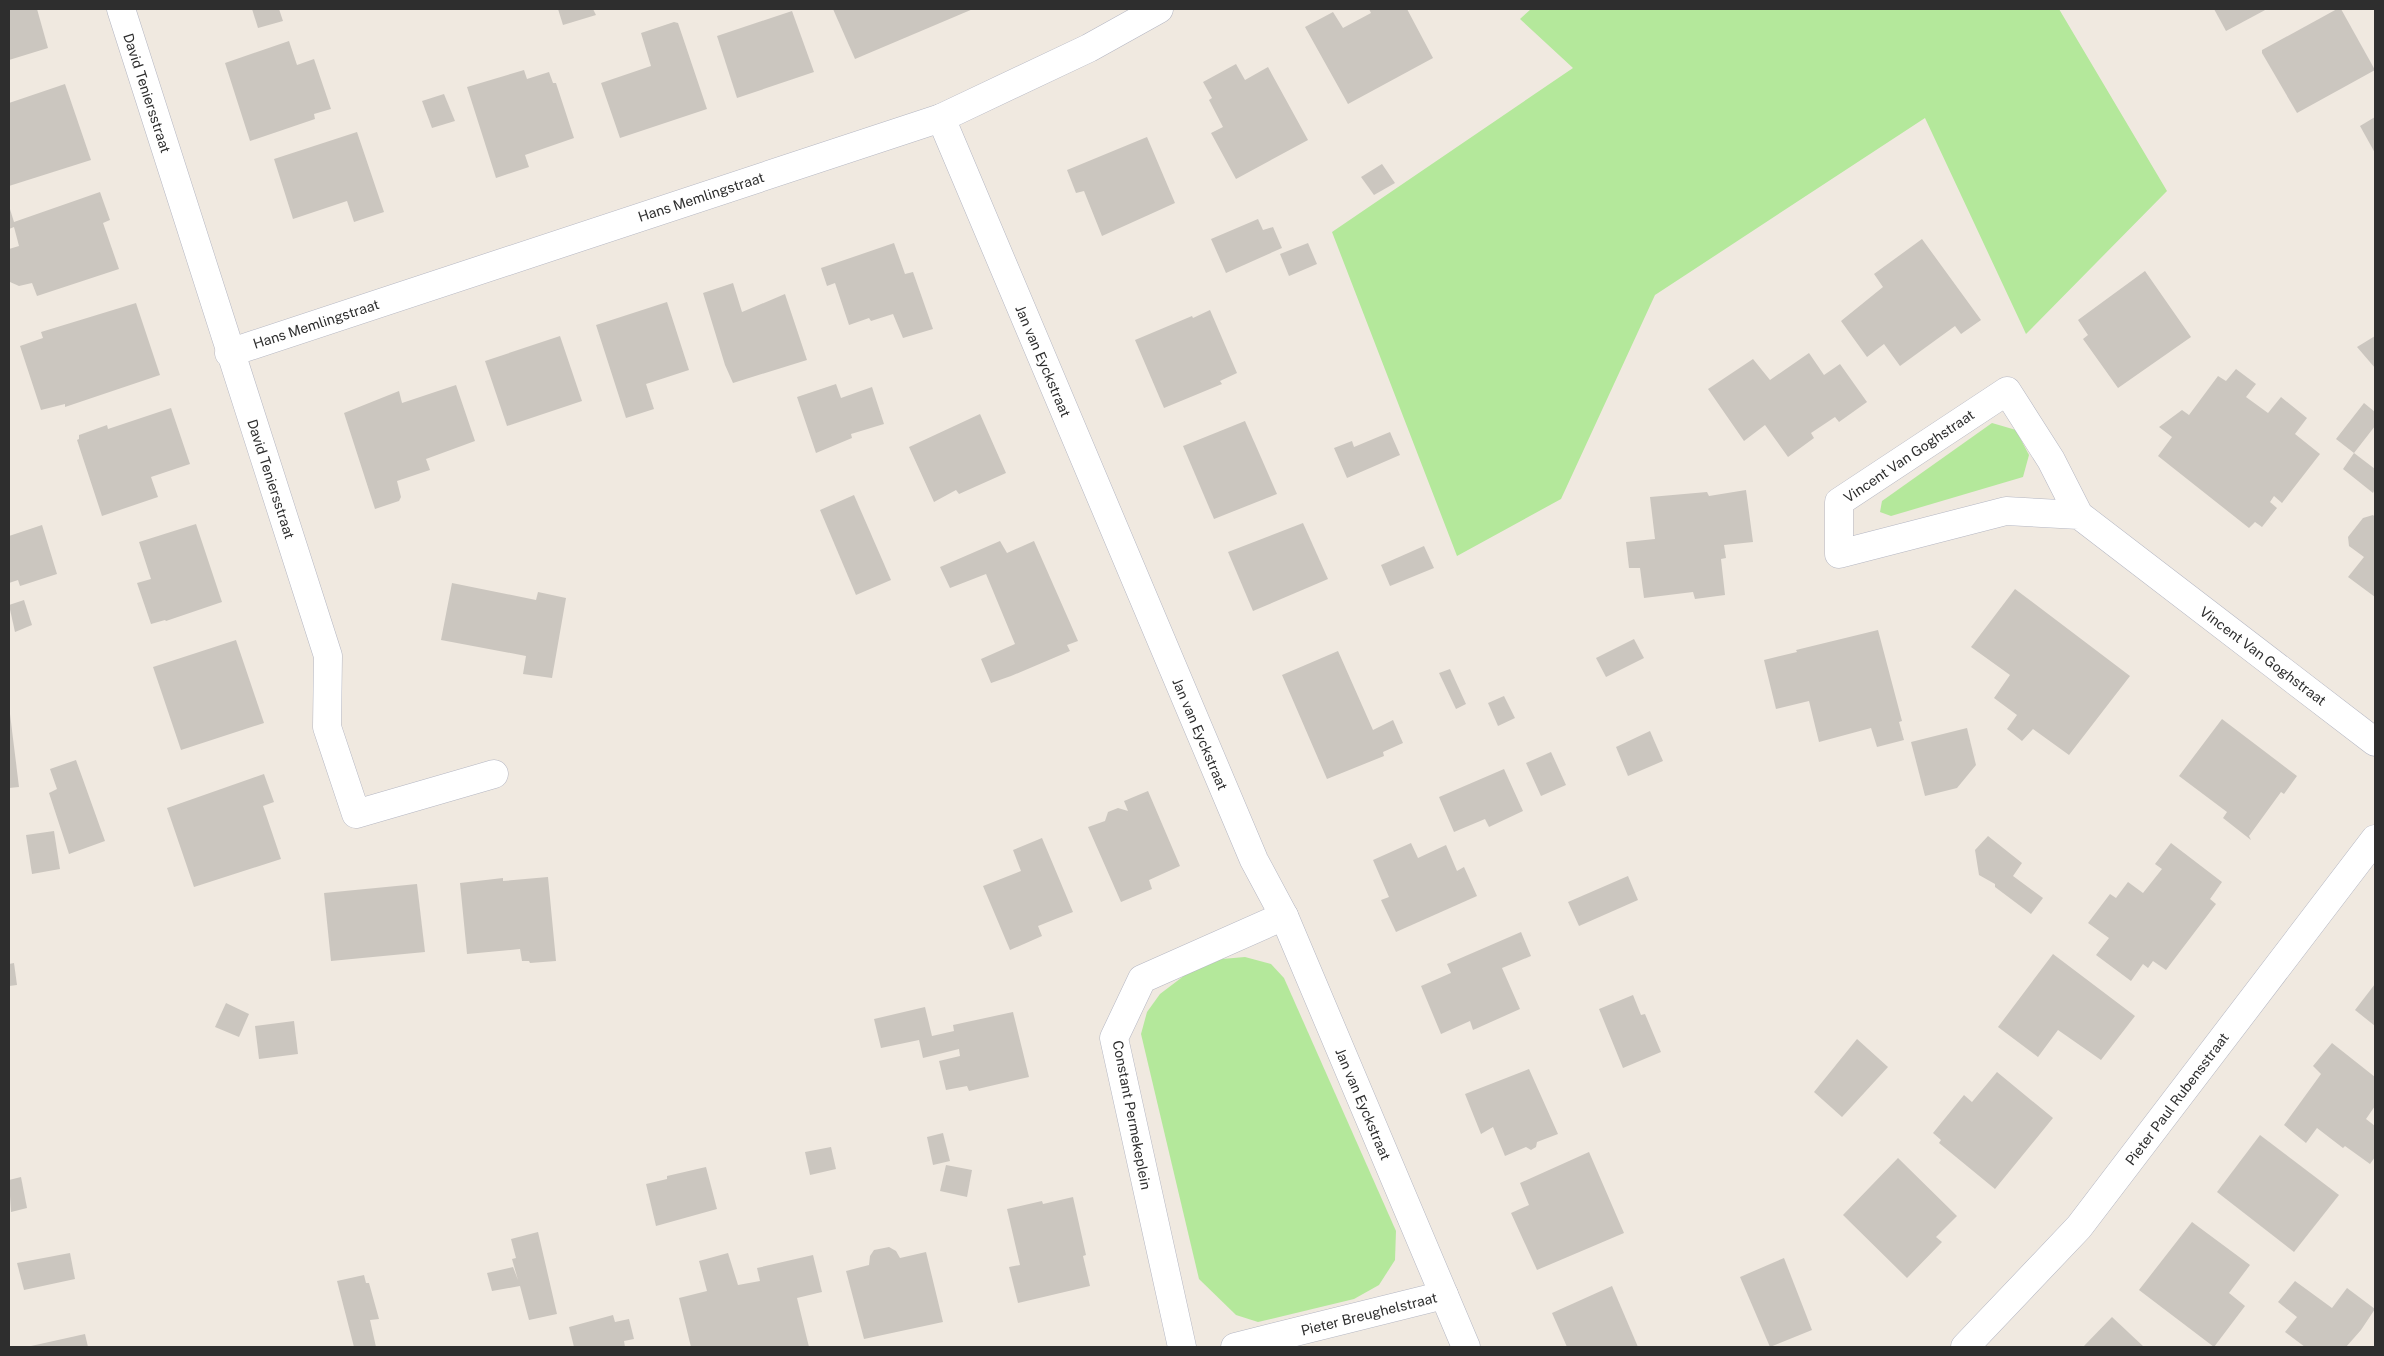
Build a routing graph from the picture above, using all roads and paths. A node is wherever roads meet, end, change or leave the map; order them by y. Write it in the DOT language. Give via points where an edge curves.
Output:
graph roads {
  1 [pos="120,9"];
  2 [pos="1158,9"];
  3 [pos="941,118"];
  4 [pos="230,353"];
  5 [pos="2079,515"];
  6 [pos="2375,742"];
  7 [pos="494,774"];
  8 [pos="2375,839"];
  9 [pos="1284,916"];
  10 [pos="1444,1295"];
  11 [pos="1182,1347"];
  12 [pos="1235,1347"];
  13 [pos="1466,1347"];
  14 [pos="1965,1347"];
  1 -- 4 [label="street, David Teniersstraat"];
  2 -- 3 [label="street, Hans Memlingstraat" via="1089,48"];
  3 -- 4 [label="street, Hans Memlingstraat"];
  3 -- 9 [label="street, Jan van Eyckstraat" via="1254,860"];
  4 -- 7 [label="street, David Teniersstraat" via="328,656 327,727 356,814"];
  5 -- 5 [label="street, Vincent Van Goghstraat" via="2006,511 1839,554 1839,502 2007,391 2051,460"];
  5 -- 6 [label="street, Vincent Van Goghstraat"];
  8 -- 14 [label="street, Pieter Paul Rubensstraat" via="2078,1227"];
  9 -- 10 [label="street, Jan van Eyckstraat"];
  9 -- 11 [label="street, Constant Permekeplein" via="1142,979 1114,1038"];
  10 -- 12 [label="street, Pieter Breughelstraat"];
  10 -- 13 [label="street, Jan van Eyckstraat"];
}
